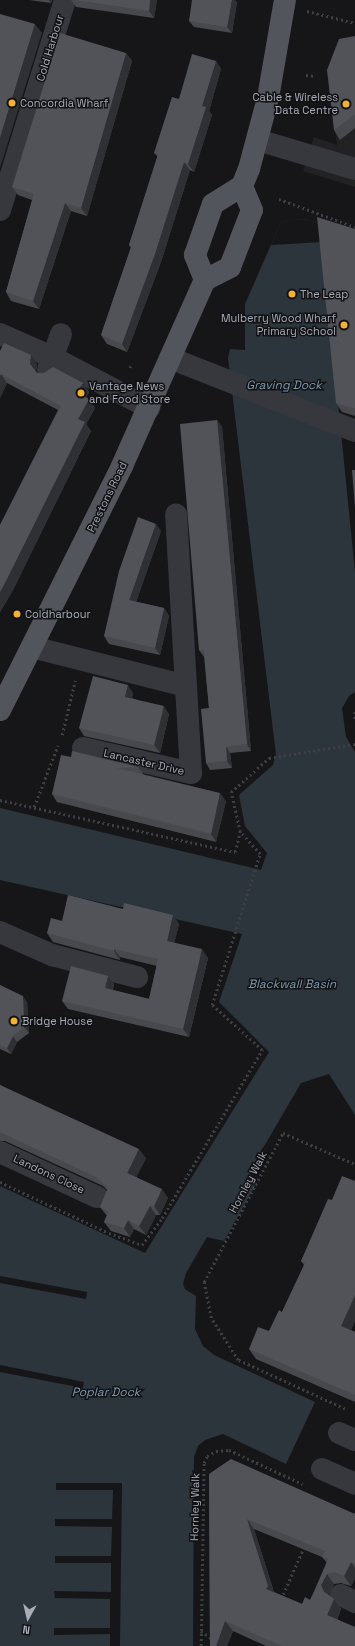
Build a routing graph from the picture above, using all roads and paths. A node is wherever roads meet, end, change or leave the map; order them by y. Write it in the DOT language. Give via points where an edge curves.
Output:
graph roads {
  1 [pos="65,0"];
  2 [pos="285,0"];
  3 [pos="307,11"];
  4 [pos="355,23"];
  5 [pos="306,75"];
  6 [pos="315,76"];
  7 [pos="258,140"];
  8 [pos="355,169"];
  9 [pos="242,186"];
  10 [pos="279,199"];
  11 [pos="0,210"];
  12 [pos="355,227"];
  13 [pos="204,280"];
  14 [pos="0,334"];
  15 [pos="61,334"];
  16 [pos="170,358"];
  17 [pos="50,363"];
  18 [pos="131,363"];
  19 [pos="130,368"];
  20 [pos="149,408"];
  21 [pos="348,427"];
  22 [pos="176,514"];
  23 [pos="32,647"];
  24 [pos="76,677"];
  25 [pos="186,686"];
  26 [pos="0,710"];
  27 [pos="355,712"];
  28 [pos="355,721"];
  29 [pos="355,744"];
  30 [pos="83,748"];
  31 [pos="0,800"];
  32 [pos="34,807"];
  33 [pos="240,832"];
  34 [pos="0,932"];
  35 [pos="137,978"];
  36 [pos="0,1152"];
  37 [pos="355,1164"];
  38 [pos="0,1182"];
  39 [pos="97,1197"];
  40 [pos="348,1410"];
  41 [pos="322,1469"];
  42 [pos="355,1484"];
  43 [pos="308,1486"];
  44 [pos="308,1539"];
  45 [pos="280,1603"];
  46 [pos="201,1631"];
  47 [pos="213,1641"];
  48 [pos="201,1646"];
  1 -- 11 [label="street, Cold Harbour"];
  2 -- 7 [label="main road" via="275,68"];
  3 -- 4 [label="path"];
  5 -- 6 [label="path"];
  7 -- 8 [label="street"];
  7 -- 9 [label="main road"];
  9 -- 13 [label="main road" via="214,204 195,255"];
  9 -- 13 [label="main road" via="252,210 230,267"];
  10 -- 12 [label="path"];
  13 -- 16 [label="main road, Prestons Road"];
  14 -- 17 [label="street"];
  15 -- 17 [label="street"];
  16 -- 20 [label="main road, Prestons Road"];
  16 -- 21 [label="street"];
  17 -- 20 [label="street"];
  18 -- 19 [label="path"];
  20 -- 23 [label="main road, Prestons Road"];
  22 -- 25 [label="street, Lancaster Drive"];
  23 -- 25 [label="street"];
  23 -- 26 [label="main road, Prestons Road"];
  24 -- 32 [label="path" via="59,743"];
  25 -- 30 [label="street, Lancaster Drive" via="191,773"];
  27 -- 28 [label="path"];
  29 -- 33 [label="path" via="269,758 231,792"];
  31 -- 32 [label="path"];
  32 -- 33 [label="path" via="235,852"];
  33 -- 38 [label="path" via="260,854 212,1005 262,1050 162,1218 142,1245 109,1233"];
  34 -- 35 [label="street" via="52,956"];
  36 -- 39 [label="street, Landons Close"];
  37 -- 40 [label="path, Hornley Walk" via="283,1133 204,1282 210,1318 238,1360"];
  41 -- 42 [label="street"];
  43 -- 46 [label="path, Hornley Walk" via="229,1450 216,1451 207,1456 204,1463"];
  44 -- 45 [label="path"];
  46 -- 47 [label="path" via="211,1636"];
  46 -- 48 [label="path, Hornley Walk"];
}
